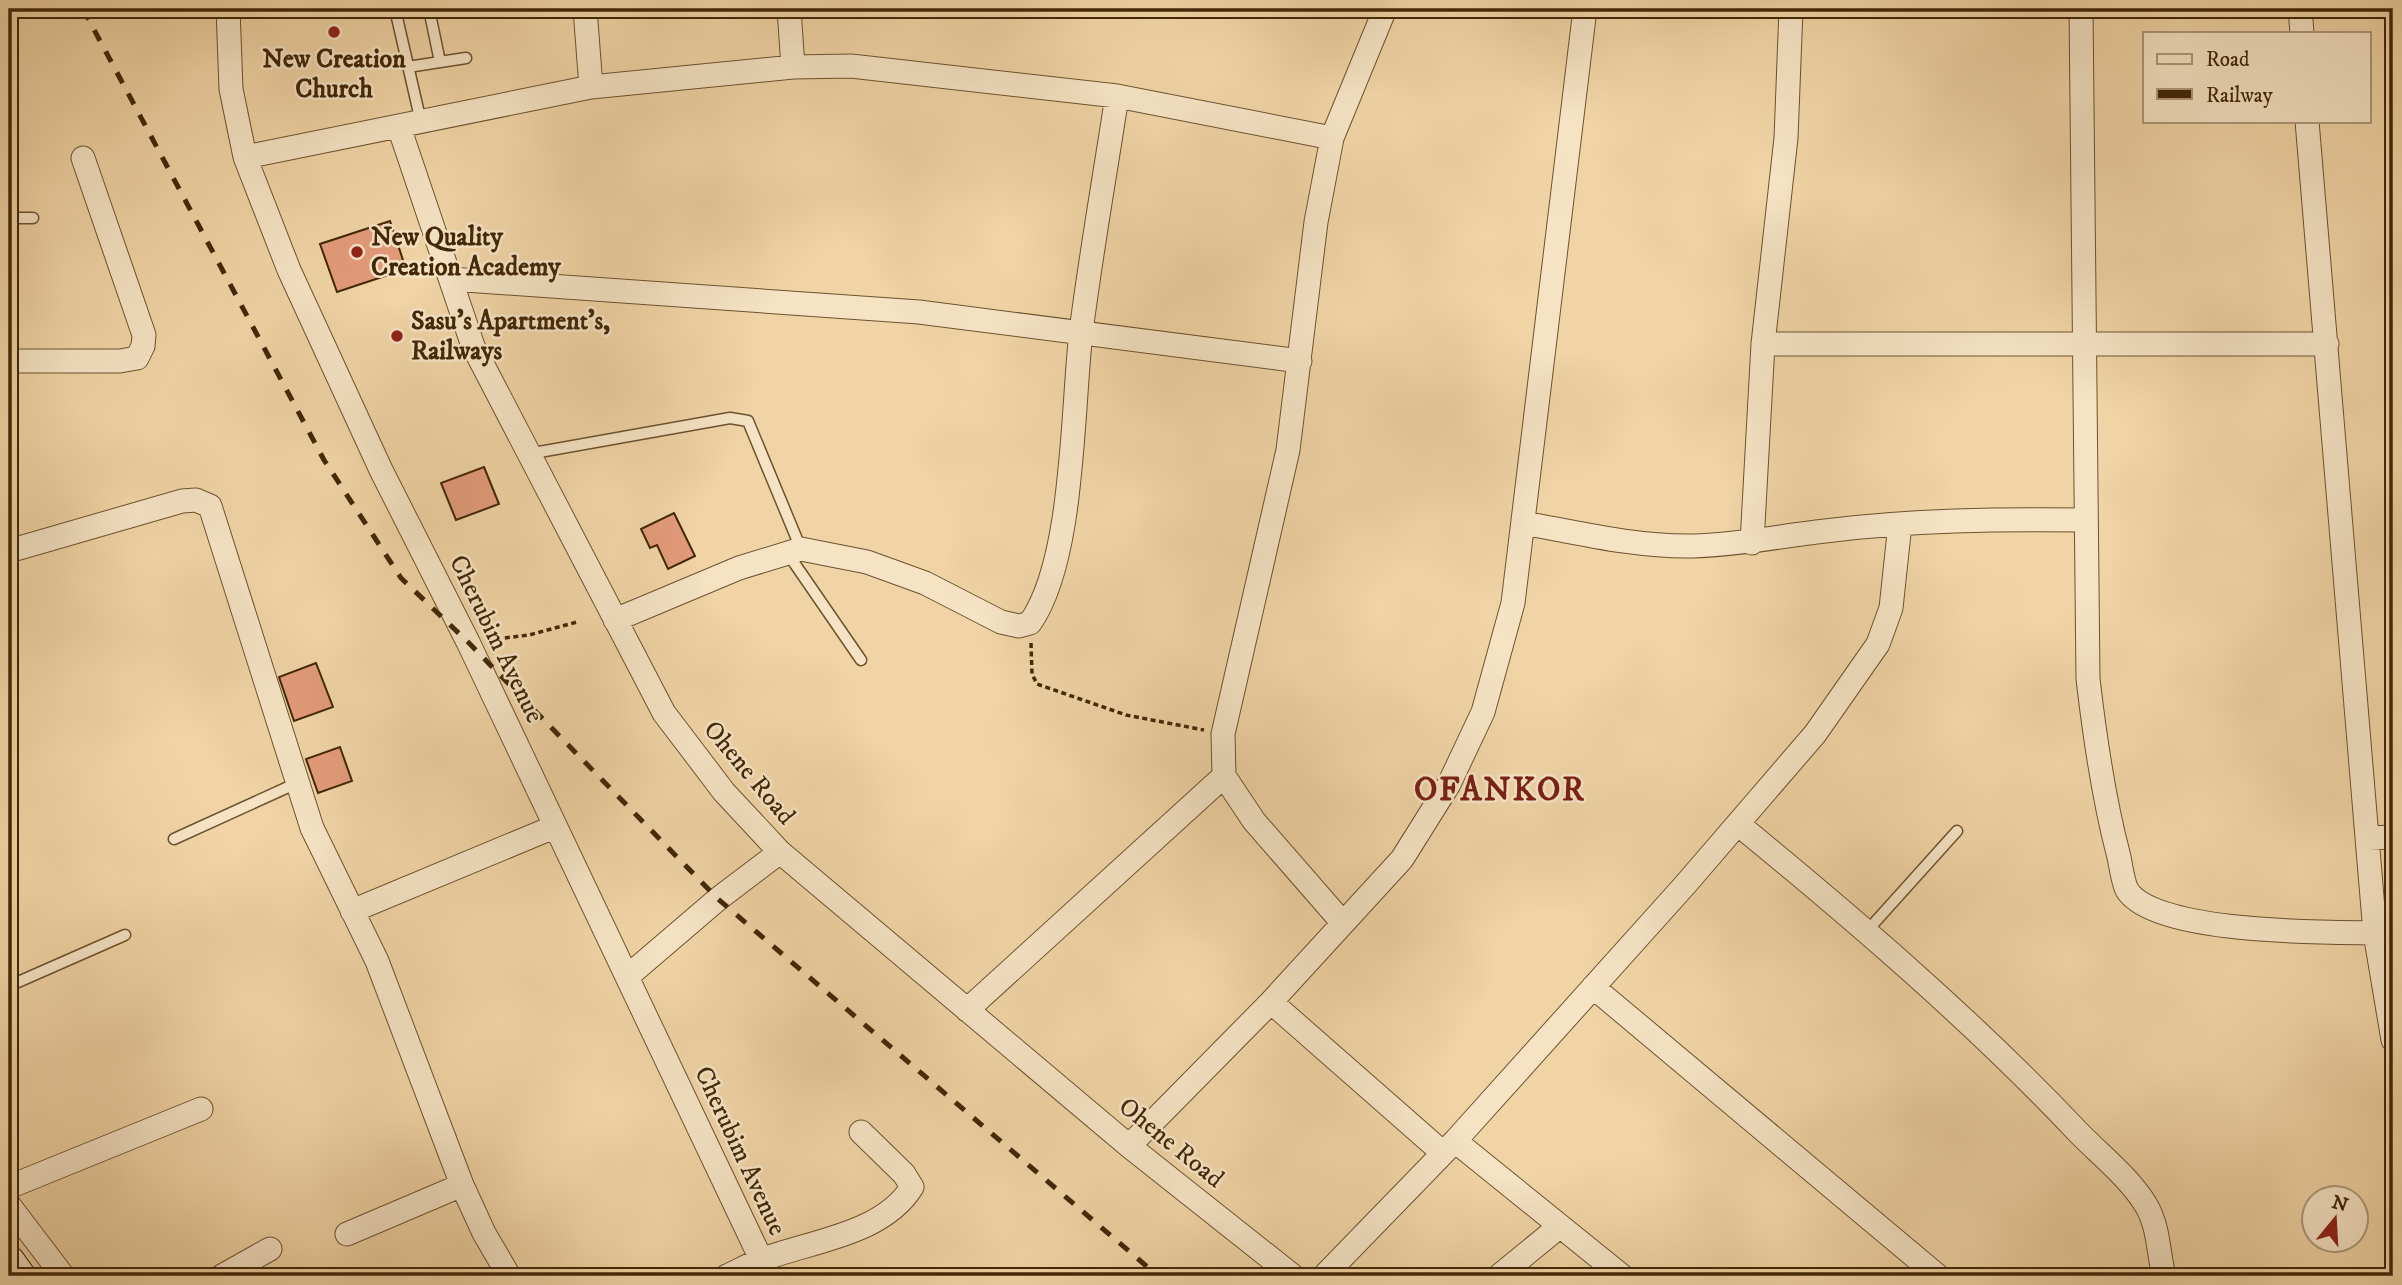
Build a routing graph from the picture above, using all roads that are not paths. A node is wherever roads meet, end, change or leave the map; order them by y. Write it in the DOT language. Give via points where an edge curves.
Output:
graph roads {
  1 [pos="228,9"];
  2 [pos="395,9"];
  3 [pos="429,9"];
  4 [pos="585,9"];
  5 [pos="789,9"];
  6 [pos="1385,9"];
  7 [pos="1585,9"];
  8 [pos="1791,9"];
  9 [pos="2081,9"];
  10 [pos="2301,9"];
  11 [pos="2302,32"];
  12 [pos="466,58"];
  13 [pos="440,62"];
  14 [pos="408,67"];
  15 [pos="793,67"];
  16 [pos="591,87"];
  17 [pos="1117,96"];
  18 [pos="2307,122"];
  19 [pos="410,125"];
  20 [pos="1332,138"];
  21 [pos="245,157"];
  22 [pos="83,158"];
  23 [pos="9,218"];
  24 [pos="33,218"];
  25 [pos="451,279"];
  26 [pos="1081,332"];
  27 [pos="1763,344"];
  28 [pos="2327,344"];
  29 [pos="2086,346"];
  30 [pos="1300,360"];
  31 [pos="9,361"];
  32 [pos="528,454"];
  33 [pos="2085,520"];
  34 [pos="1524,523"];
  35 [pos="1900,524"];
  36 [pos="1752,543"];
  37 [pos="9,551"];
  38 [pos="794,551"];
  39 [pos="615,620"];
  40 [pos="861,660"];
  41 [pos="1224,776"];
  42 [pos="296,783"];
  43 [pos="1738,824"];
  44 [pos="554,827"];
  45 [pos="1957,831"];
  46 [pos="2393,837"];
  47 [pos="174,838"];
  48 [pos="2368,838"];
  49 [pos="780,852"];
  50 [pos="352,911"];
  51 [pos="1342,922"];
  52 [pos="1867,931"];
  53 [pos="2375,933"];
  54 [pos="125,935"];
  55 [pos="628,976"];
  56 [pos="9,986"];
  57 [pos="1593,987"];
  58 [pos="1271,1002"];
  59 [pos="967,1010"];
  60 [pos="2393,1040"];
  61 [pos="201,1110"];
  62 [pos="861,1132"];
  63 [pos="1129,1146"];
  64 [pos="1449,1147"];
  65 [pos="462,1185"];
  66 [pos="9,1187"];
  67 [pos="9,1205"];
  68 [pos="1560,1226"];
  69 [pos="347,1234"];
  70 [pos="270,1248"];
  71 [pos="9,1262"];
  72 [pos="764,1268"];
  73 [pos="19,1276"];
  74 [pos="63,1276"];
  75 [pos="222,1276"];
  76 [pos="509,1276"];
  77 [pos="727,1276"];
  78 [pos="1293,1276"];
  79 [pos="1324,1276"];
  80 [pos="1499,1276"];
  81 [pos="1622,1276"];
  82 [pos="1938,1276"];
  83 [pos="2164,1276"];
  1 -- 21 [label="street, Cherubim Avenue" via="231,89"];
  2 -- 14 [label="lane"];
  3 -- 13 [label="lane"];
  4 -- 16 [label="street"];
  5 -- 15 [label="street"];
  6 -- 20 [label="street"];
  7 -- 34 [label="street"];
  8 -- 27 [label="street" via="1786,138"];
  9 -- 29 [label="street"];
  10 -- 11 [label="street"];
  12 -- 13 [label="lane"];
  13 -- 14 [label="lane"];
  14 -- 19 [label="lane"];
  15 -- 16 [label="street"];
  15 -- 17 [label="street" via="851,66"];
  16 -- 19 [label="street"];
  17 -- 20 [label="street"];
  17 -- 26 [label="street"];
  18 -- 28 [label="street"];
  19 -- 21 [label="street"];
  19 -- 25 [label="street, Ohene Road"];
  20 -- 30 [label="street" via="1316,222"];
  21 -- 44 [label="street, Cherubim Avenue" via="289,270 369,445"];
  22 -- 31 [label="street" via="144,335 143,346 136,358 120,361"];
  23 -- 24 [label="lane"];
  25 -- 26 [label="street" via="919,312"];
  25 -- 32 [label="street, Ohene Road" via="473,346"];
  26 -- 30 [label="street"];
  26 -- 38 [label="street" via="1056,560 1030,623 1001,622 867,562"];
  27 -- 29 [label="street"];
  27 -- 36 [label="street"];
  28 -- 29 [label="street"];
  28 -- 48 [label="street"];
  29 -- 33 [label="street"];
  30 -- 41 [label="street" via="1285,463 1223,733"];
  32 -- 38 [label="lane" via="730,418 748,421"];
  32 -- 39 [label="street, Ohene Road"];
  33 -- 35 [label="street" via="1985,518"];
  33 -- 53 [label="street" via="2088,679 2098,765 2127,890 2147,907 2187,921"];
  34 -- 36 [label="street" via="1618,541 1690,546"];
  34 -- 51 [label="street" via="1513,603 1483,712 1449,784 1402,859"];
  35 -- 36 [label="street"];
  35 -- 43 [label="street" via="1891,608 1878,644 1815,734"];
  37 -- 42 [label="street" via="182,501 210,506"];
  38 -- 39 [label="street" via="739,568"];
  38 -- 40 [label="lane"];
  39 -- 49 [label="street, Ohene Road" via="664,713 724,792"];
  41 -- 51 [label="street" via="1254,821"];
  41 -- 59 [label="street"];
  42 -- 47 [label="lane"];
  42 -- 50 [label="street"];
  43 -- 52 [label="street"];
  43 -- 57 [label="street"];
  44 -- 50 [label="street"];
  44 -- 55 [label="street, Cherubim Avenue"];
  45 -- 52 [label="lane"];
  46 -- 48 [label="street"];
  48 -- 53 [label="street"];
  49 -- 55 [label="street"];
  49 -- 59 [label="street, Ohene Road"];
  50 -- 65 [label="street" via="376,961"];
  51 -- 58 [label="street"];
  52 -- 83 [label="street" via="2025,1075 2146,1204 2156,1228"];
  53 -- 60 [label="street"];
  54 -- 56 [label="lane"];
  55 -- 72 [label="street, Cherubim Avenue"];
  57 -- 64 [label="street"];
  57 -- 82 [label="street"];
  58 -- 63 [label="street"];
  58 -- 64 [label="street"];
  59 -- 63 [label="street, Ohene Road"];
  61 -- 66 [label="street"];
  62 -- 72 [label="street" via="912,1187 902,1202 874,1222"];
  63 -- 78 [label="street, Ohene Road"];
  64 -- 68 [label="street"];
  64 -- 79 [label="street"];
  65 -- 69 [label="street"];
  65 -- 76 [label="street"];
  67 -- 74 [label="street"];
  68 -- 80 [label="street"];
  68 -- 81 [label="street"];
  70 -- 75 [label="street"];
  71 -- 73 [label="main road"];
  72 -- 77 [label="street"];
}
